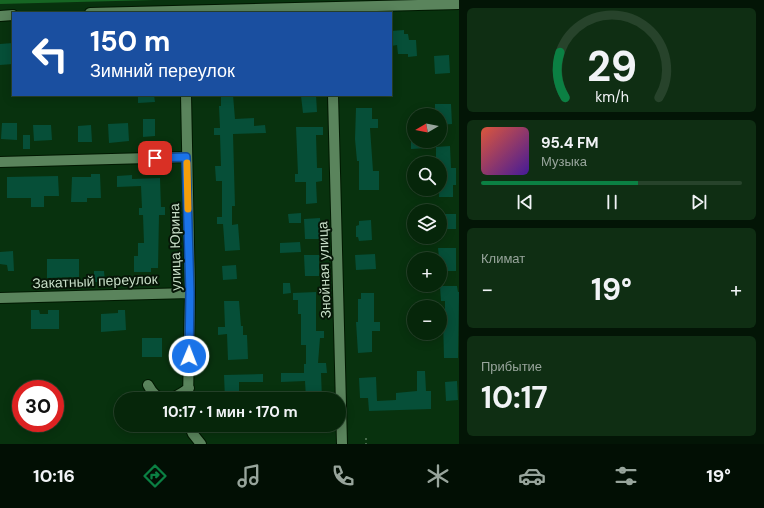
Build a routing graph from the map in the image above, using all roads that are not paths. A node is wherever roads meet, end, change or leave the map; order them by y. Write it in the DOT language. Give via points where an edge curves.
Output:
graph roads {
  1 [pos="459,4"];
  2 [pos="185,8"];
  3 [pos="331,10"];
  4 [pos="109,12"];
  5 [pos="12,15"];
  6 [pos="0,16"];
  7 [pos="186,96"];
  8 [pos="333,96"];
  9 [pos="186,157"];
  10 [pos="0,162"];
  11 [pos="190,293"];
  12 [pos="0,298"];
  13 [pos="148,385"];
  14 [pos="189,388"];
  15 [pos="189,392"];
  16 [pos="192,432"];
  17 [pos="201,444"];
  18 [pos="342,444"];
  1 -- 3 [label="street"];
  2 -- 3 [label="street"];
  2 -- 4 [label="street"];
  5 -- 6 [label="street"];
  7 -- 9 [label="street, улица Юрина"];
  8 -- 18 [label="street, Знойная улица"];
  9 -- 10 [label="street"];
  9 -- 11 [label="street, улица Юрина"];
  11 -- 12 [label="street, Закатный переулок"];
  11 -- 14 [label="street, улица Юрина"];
  13 -- 14 [label="street" via="153,394 163,399 173,398"];
  14 -- 15 [label="street, улица Юрина"];
  16 -- 17 [label="street"];
}
